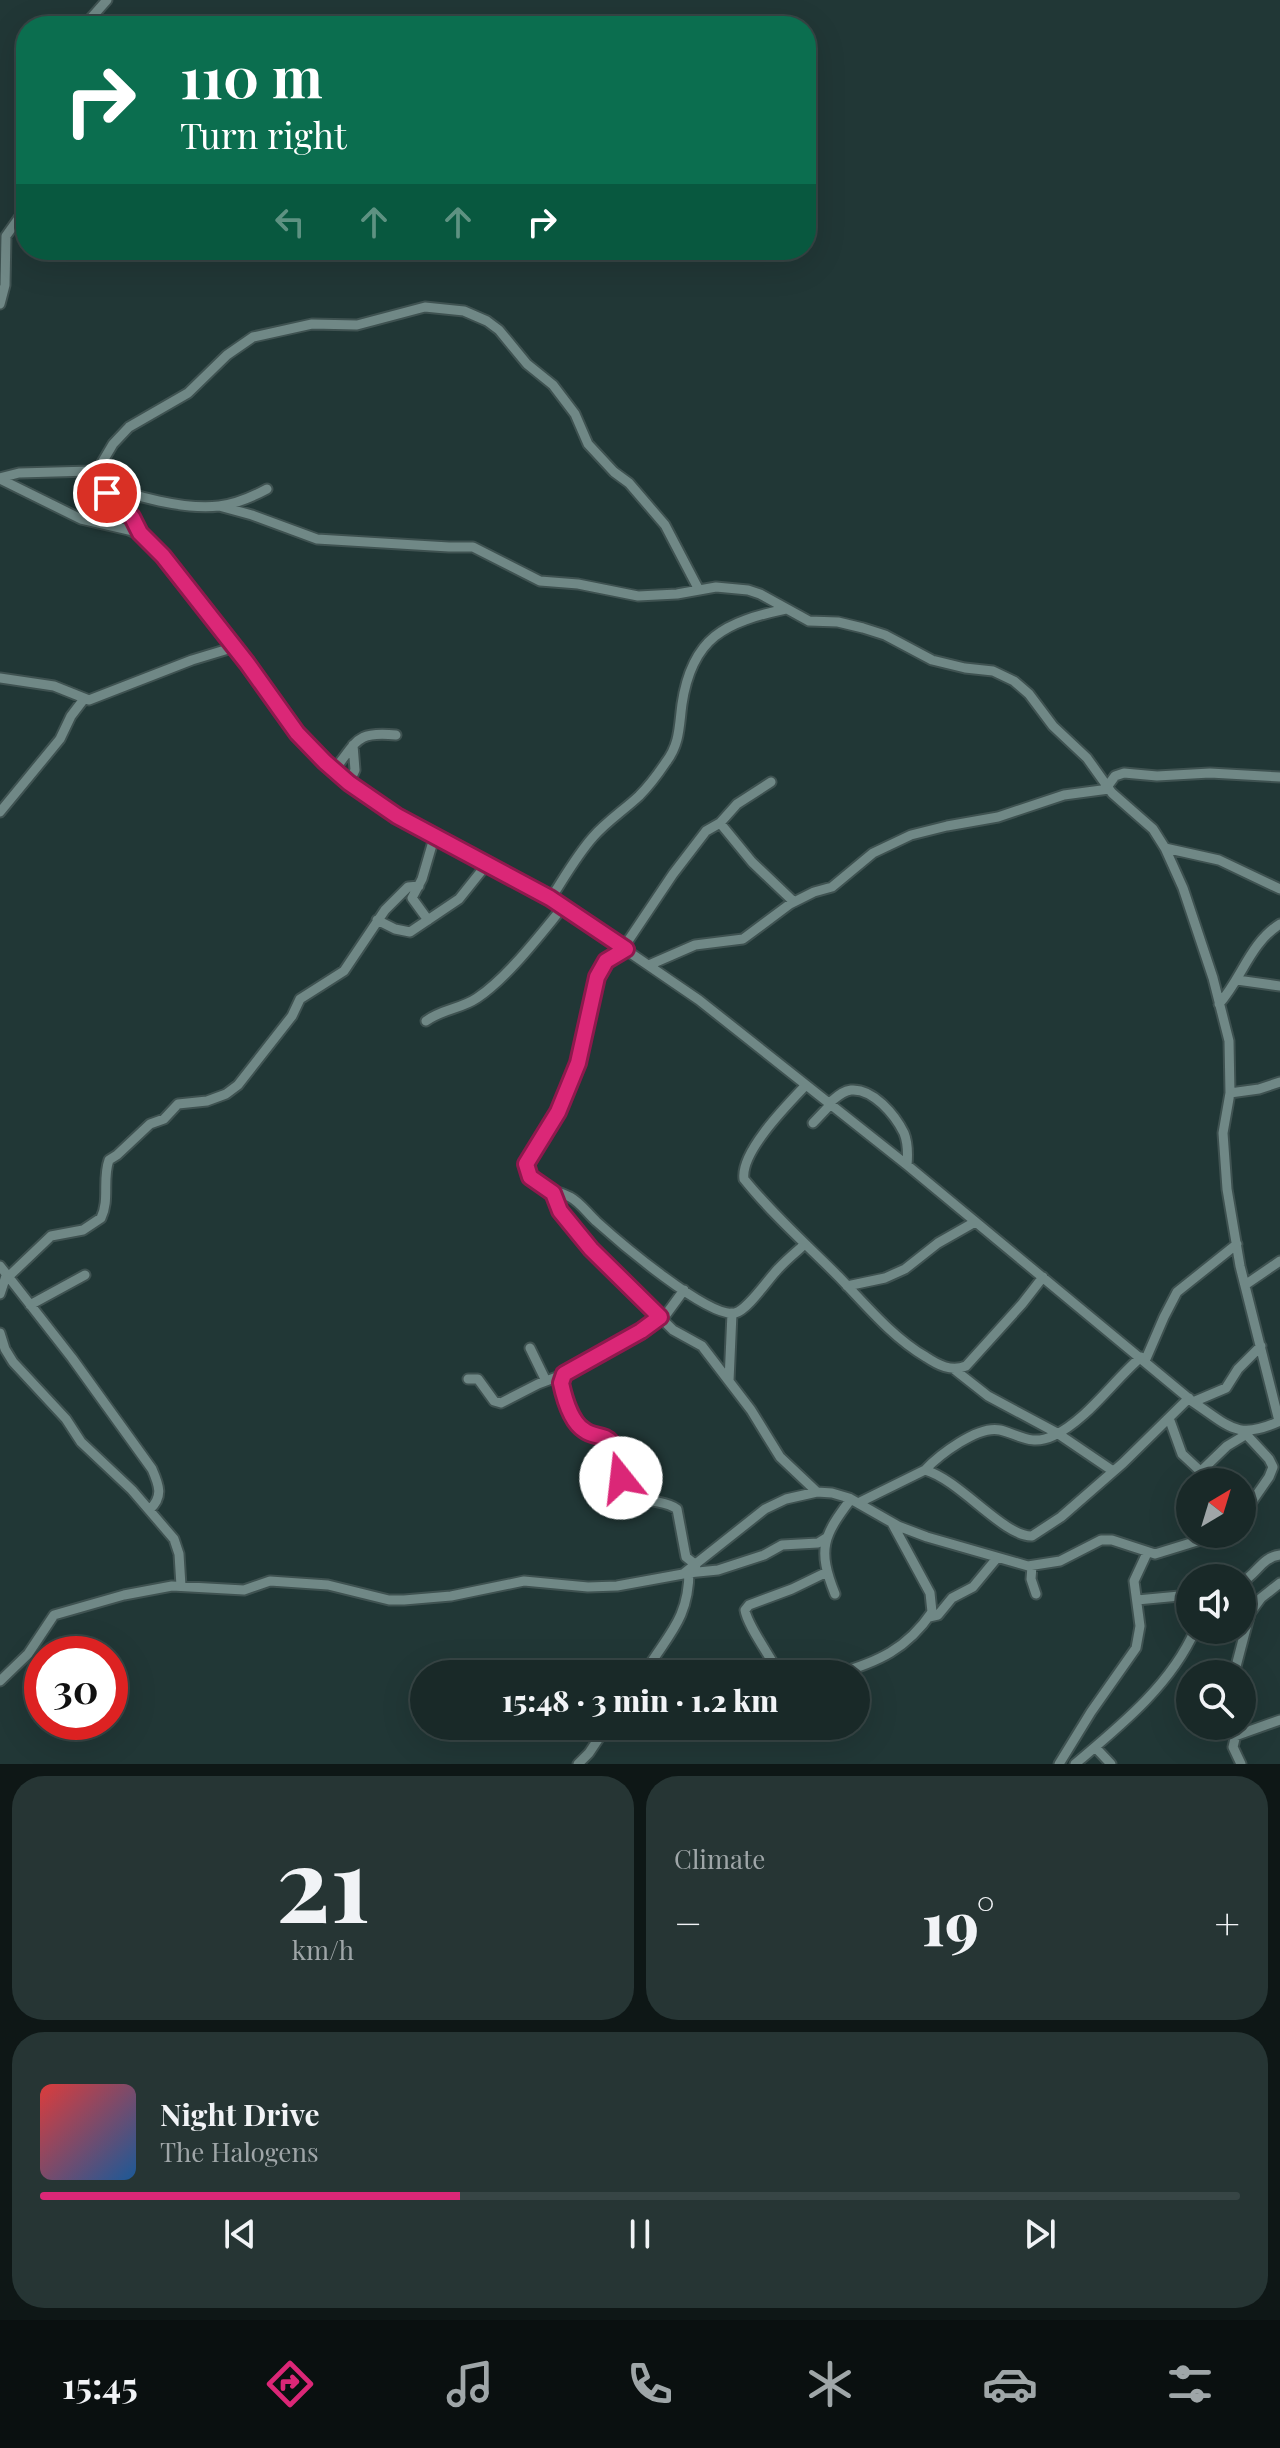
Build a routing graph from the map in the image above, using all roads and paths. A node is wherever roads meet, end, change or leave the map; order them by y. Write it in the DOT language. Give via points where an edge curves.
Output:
graph roads {
  1 [pos="107,0"];
  2 [pos="93,16"];
  3 [pos="16,222"];
  4 [pos="0,304"];
  5 [pos="100,466"];
  6 [pos="0,478"];
  7 [pos="102,482"];
  8 [pos="267,489"];
  9 [pos="219,506"];
  10 [pos="140,533"];
  11 [pos="699,590"];
  12 [pos="786,609"];
  13 [pos="235,647"];
  14 [pos="0,678"];
  15 [pos="84,699"];
  16 [pos="396,735"];
  17 [pos="353,745"];
  18 [pos="334,770"];
  19 [pos="1280,777"];
  20 [pos="771,782"];
  21 [pos="349,783"];
  22 [pos="1108,788"];
  23 [pos="0,812"];
  24 [pos="720,823"];
  25 [pos="434,838"];
  26 [pos="1165,848"];
  27 [pos="487,864"];
  28 [pos="419,886"];
  29 [pos="1280,889"];
  30 [pos="551,898"];
  31 [pos="794,902"];
  32 [pos="563,907"];
  33 [pos="377,920"];
  34 [pos="428,920"];
  35 [pos="1280,924"];
  36 [pos="625,948"];
  37 [pos="649,965"];
  38 [pos="1237,980"];
  39 [pos="1280,986"];
  40 [pos="1219,1004"];
  41 [pos="426,1021"];
  42 [pos="1280,1071"];
  43 [pos="1277,1084"];
  44 [pos="806,1085"];
  45 [pos="1230,1093"];
  46 [pos="830,1103"];
  47 [pos="813,1123"];
  48 [pos="907,1165"];
  49 [pos="553,1193"];
  50 [pos="975,1222"];
  51 [pos="805,1244"];
  52 [pos="1237,1244"];
  53 [pos="1223,1254"];
  54 [pos="1280,1261"];
  55 [pos="0,1266"];
  56 [pos="1241,1271"];
  57 [pos="85,1275"];
  58 [pos="6,1277"];
  59 [pos="1043,1277"];
  60 [pos="1245,1285"];
  61 [pos="847,1286"];
  62 [pos="684,1290"];
  63 [pos="0,1294"];
  64 [pos="30,1305"];
  65 [pos="732,1313"];
  66 [pos="661,1318"];
  67 [pos="0,1333"];
  68 [pos="1261,1346"];
  69 [pos="530,1348"];
  70 [pos="1143,1359"];
  71 [pos="955,1370"];
  72 [pos="564,1374"];
  73 [pos="468,1379"];
  74 [pos="546,1381"];
  75 [pos="729,1381"];
  76 [pos="1191,1400"];
  77 [pos="1169,1418"];
  78 [pos="1279,1421"];
  79 [pos="1057,1433"];
  80 [pos="1246,1433"];
  81 [pos="1197,1468"];
  82 [pos="1204,1468"];
  83 [pos="925,1470"];
  84 [pos="1113,1471"];
  85 [pos="1276,1471"];
  86 [pos="817,1492"];
  87 [pos="1256,1495"];
  88 [pos="854,1501"];
  89 [pos="149,1510"];
  90 [pos="892,1523"];
  91 [pos="826,1538"];
  92 [pos="1180,1548"];
  93 [pos="1147,1553"];
  94 [pos="1280,1555"];
  95 [pos="997,1558"];
  96 [pos="1032,1566"];
  97 [pos="691,1570"];
  98 [pos="1256,1571"];
  99 [pos="827,1572"];
  100 [pos="1280,1583"];
  101 [pos="181,1586"];
  102 [pos="835,1594"];
  103 [pos="1036,1594"];
  104 [pos="1176,1596"];
  105 [pos="1137,1600"];
  106 [pos="929,1617"];
  107 [pos="1187,1644"];
  108 [pos="653,1660"];
  109 [pos="772,1660"];
  110 [pos="1238,1660"];
  111 [pos="870,1662"];
  112 [pos="0,1681"];
  113 [pos="1280,1720"];
  114 [pos="1256,1726"];
  115 [pos="598,1740"];
  116 [pos="1234,1740"];
  117 [pos="1095,1747"];
  118 [pos="578,1764"];
  119 [pos="1059,1764"];
  120 [pos="1075,1764"];
  121 [pos="1111,1764"];
  122 [pos="1241,1764"];
  1 -- 2 [label="street"];
  3 -- 4 [label="street" via="6,236"];
  5 -- 6 [label="street"];
  5 -- 7 [label="street"];
  5 -- 11 [label="street" via="136,422 188,393 253,337 312,324 357,325 418,308 464,311 499,330 553,385 575,414 588,444 665,525"];
  6 -- 10 [label="street" via="81,519"];
  7 -- 9 [label="street" via="162,501"];
  7 -- 10 [label="street"];
  8 -- 9 [label="street"];
  9 -- 11 [label="street" via="317,539 473,547 540,581 638,596"];
  10 -- 13 [label="street"];
  11 -- 12 [label="street" via="748,590"];
  12 -- 22 [label="street" via="809,621 875,632 932,660 993,671 1014,681 1087,758"];
  12 -- 30 [label="street" via="734,624 709,641 689,677 674,751 642,793 591,839"];
  13 -- 15 [label="street"];
  13 -- 18 [label="street" via="297,733"];
  14 -- 15 [label="street" via="58,687"];
  15 -- 23 [label="street" via="60,739"];
  16 -- 17 [label="street" via="368,734"];
  17 -- 18 [label="street"];
  17 -- 21 [label="street" via="355,770"];
  18 -- 21 [label="street"];
  19 -- 22 [label="street" via="1124,773"];
  20 -- 24 [label="street" via="737,804"];
  21 -- 25 [label="street"];
  22 -- 26 [label="street" via="1153,829"];
  22 -- 31 [label="street" via="920,832 873,853 832,887"];
  24 -- 31 [label="street"];
  24 -- 36 [label="street" via="706,831 684,858"];
  25 -- 27 [label="street"];
  25 -- 28 [label="street"];
  26 -- 29 [label="street" via="1219,860"];
  26 -- 40 [label="street"];
  27 -- 30 [label="street"];
  27 -- 34 [label="street" via="468,890"];
  28 -- 33 [label="street" via="408,887"];
  28 -- 34 [label="street" via="412,898"];
  30 -- 32 [label="street"];
  31 -- 37 [label="street" via="738,941 695,945"];
  32 -- 36 [label="street"];
  32 -- 41 [label="street" via="486,991"];
  33 -- 34 [label="street" via="410,932"];
  33 -- 58 [label="street" via="344,971 300,999 238,1085 207,1101 178,1104 109,1160 101,1218 83,1230 51,1236"];
  35 -- 38 [label="street" via="1263,936"];
  36 -- 37 [label="street"];
  36 -- 49 [label="street" via="606,961 597,977 578,1063 558,1112 526,1164 530,1177"];
  37 -- 44 [label="street"];
  38 -- 39 [label="street"];
  38 -- 40 [label="street"];
  40 -- 45 [label="street" via="1229,1041"];
  42 -- 43 [label="street"];
  43 -- 45 [label="street"];
  44 -- 46 [label="street"];
  44 -- 51 [label="street" via="753,1148 743,1173 754,1192"];
  45 -- 52 [label="street" via="1223,1133"];
  46 -- 47 [label="street"];
  46 -- 48 [label="street"];
  46 -- 48 [label="street" via="853,1090 874,1097 902,1130"];
  48 -- 50 [label="street"];
  49 -- 62 [label="street" via="570,1197"];
  49 -- 66 [label="street" via="560,1211 591,1249"];
  50 -- 59 [label="street"];
  50 -- 61 [label="street" via="905,1269"];
  51 -- 61 [label="street"];
  51 -- 65 [label="street" via="745,1307"];
  52 -- 53 [label="street"];
  52 -- 56 [label="street"];
  53 -- 56 [label="street"];
  53 -- 70 [label="street" via="1177,1292"];
  54 -- 60 [label="street"];
  55 -- 58 [label="street"];
  56 -- 60 [label="street"];
  57 -- 64 [label="street"];
  58 -- 63 [label="street"];
  58 -- 64 [label="street"];
  59 -- 70 [label="street"];
  59 -- 71 [label="street" via="978,1355"];
  60 -- 68 [label="street"];
  61 -- 71 [label="street" via="913,1349"];
  62 -- 65 [label="street" via="714,1309"];
  62 -- 66 [label="street"];
  64 -- 89 [label="street" via="152,1469 160,1495"];
  65 -- 75 [label="street"];
  66 -- 72 [label="street"];
  66 -- 75 [label="street" via="702,1346"];
  67 -- 89 [label="street" via="24,1374 90,1452"];
  68 -- 76 [label="street" via="1226,1388"];
  68 -- 78 [label="street"];
  69 -- 74 [label="street"];
  70 -- 76 [label="street"];
  70 -- 79 [label="street"];
  71 -- 79 [label="street" via="988,1396"];
  72 -- 74 [label="street"];
  72 -- 97 [label="street" via="564,1393 580,1427 609,1439 613,1468 650,1501 677,1509"];
  73 -- 74 [label="street" via="478,1379 498,1403"];
  75 -- 86 [label="street" via="780,1457"];
  76 -- 77 [label="street"];
  76 -- 80 [label="street"];
  77 -- 81 [label="street" via="1180,1449"];
  77 -- 84 [label="street"];
  78 -- 80 [label="street"];
  79 -- 83 [label="street" via="1035,1441 987,1430 945,1452"];
  79 -- 84 [label="street"];
  80 -- 82 [label="street"];
  80 -- 85 [label="street"];
  83 -- 84 [label="street" via="1027,1537 1061,1517"];
  83 -- 88 [label="street"];
  85 -- 87 [label="street"];
  86 -- 88 [label="street"];
  86 -- 97 [label="street" via="765,1509"];
  88 -- 90 [label="street"];
  88 -- 91 [label="street"];
  89 -- 101 [label="street" via="176,1543"];
  90 -- 95 [label="street"];
  90 -- 106 [label="street" via="930,1593"];
  91 -- 97 [label="street" via="782,1545 718,1570"];
  91 -- 99 [label="street"];
  92 -- 93 [label="street"];
  93 -- 96 [label="street" via="1106,1539 1060,1561"];
  93 -- 105 [label="street" via="1134,1581"];
  94 -- 98 [label="street" via="1267,1558"];
  95 -- 96 [label="street"];
  95 -- 106 [label="street" via="967,1592"];
  96 -- 103 [label="street"];
  97 -- 101 [label="street" via="617,1586 524,1581 404,1600 279,1581 244,1590"];
  97 -- 108 [label="street" via="683,1614"];
  99 -- 102 [label="street"];
  99 -- 109 [label="street" via="745,1610"];
  100 -- 110 [label="street" via="1250,1613"];
  101 -- 112 [label="street" via="54,1615 28,1654"];
  104 -- 105 [label="street"];
  105 -- 119 [label="street" via="1136,1648"];
  106 -- 111 [label="street" via="894,1653"];
  107 -- 117 [label="street" via="1143,1702"];
  113 -- 114 [label="street"];
  115 -- 118 [label="street"];
  116 -- 122 [label="street"];
  117 -- 120 [label="street"];
  117 -- 121 [label="street"];
}
